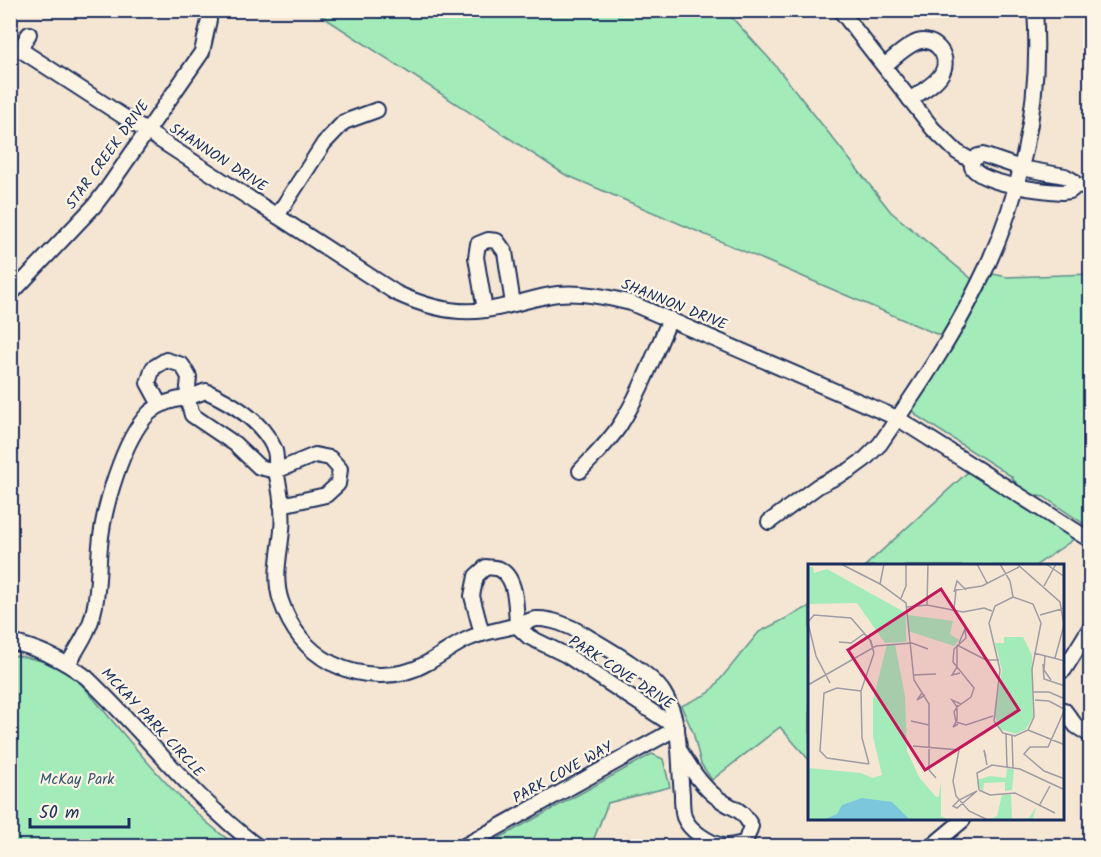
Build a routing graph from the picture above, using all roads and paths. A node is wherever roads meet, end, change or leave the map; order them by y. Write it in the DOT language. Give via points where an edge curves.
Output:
graph roads {
  1 [pos="840,10"];
  2 [pos="1035,10"];
  3 [pos="209,20"];
  4 [pos="29,34"];
  5 [pos="15,46"];
  6 [pos="884,66"];
  7 [pos="910,100"];
  8 [pos="377,110"];
  9 [pos="147,131"];
  10 [pos="972,161"];
  11 [pos="1021,168"];
  12 [pos="1090,185"];
  13 [pos="1016,186"];
  14 [pos="1076,186"];
  15 [pos="277,216"];
  16 [pos="10,295"];
  17 [pos="513,304"];
  18 [pos="485,310"];
  19 [pos="670,319"];
  20 [pos="187,398"];
  21 [pos="160,405"];
  22 [pos="897,418"];
  23 [pos="276,471"];
  24 [pos="580,471"];
  25 [pos="281,505"];
  26 [pos="769,522"];
  27 [pos="1090,540"];
  28 [pos="517,626"];
  29 [pos="1090,628"];
  30 [pos="482,634"];
  31 [pos="10,642"];
  32 [pos="68,664"];
  33 [pos="1065,668"];
  34 [pos="1065,711"];
  35 [pos="677,728"];
  36 [pos="1090,735"];
  37 [pos="680,751"];
  38 [pos="961,821"];
  39 [pos="257,846"];
  40 [pos="464,846"];
  41 [pos="932,846"];
  1 -- 6 [label="street"];
  2 -- 11 [label="street" via="1033,92"];
  3 -- 9 [label="street, STAR CREEK DRIVE" via="201,52"];
  4 -- 5 [label="street, SHANNON DRIVE"];
  5 -- 9 [label="street, SHANNON DRIVE"];
  6 -- 7 [label="street"];
  6 -- 7 [label="street" via="914,43 935,44 941,49 944,70"];
  7 -- 10 [label="street" via="944,141"];
  8 -- 15 [label="street" via="344,122 324,144"];
  9 -- 15 [label="street, SHANNON DRIVE"];
  9 -- 16 [label="street, STAR CREEK DRIVE" via="94,206"];
  10 -- 11 [label="street" via="983,155"];
  10 -- 13 [label="street" via="978,174"];
  11 -- 13 [label="street"];
  11 -- 14 [label="street" via="1065,176"];
  12 -- 14 [label="street"];
  13 -- 14 [label="street" via="1062,192"];
  13 -- 22 [label="street" via="978,285"];
  15 -- 18 [label="street, SHANNON DRIVE" via="415,302 461,311"];
  17 -- 18 [label="street, SHANNON DRIVE"];
  17 -- 18 [label="street" via="505,252 497,241 488,240 478,244 476,257"];
  17 -- 19 [label="street, SHANNON DRIVE" via="549,296 607,296"];
  19 -- 22 [label="street, SHANNON DRIVE"];
  19 -- 24 [label="street" via="624,418"];
  20 -- 21 [label="street, PARK COVE DRIVE"];
  20 -- 21 [label="street" via="189,377 182,365 166,360 153,368 148,383"];
  20 -- 23 [label="street" via="192,415 235,444 259,467"];
  20 -- 23 [label="street, PARK COVE DRIVE" via="206,391 230,402 258,425 276,449"];
  21 -- 32 [label="street" via="142,422 113,483 100,545 94,613"];
  22 -- 26 [label="street" via="865,459 818,486"];
  22 -- 27 [label="street, SHANNON DRIVE"];
  23 -- 25 [label="street, PARK COVE DRIVE"];
  23 -- 25 [label="street" via="315,455 330,458 340,468 338,484 326,495"];
  25 -- 30 [label="street, PARK COVE DRIVE" via="283,528 277,565 280,599 296,632 324,659 357,673 393,674 425,665 455,645"];
  28 -- 30 [label="street, PARK COVE DRIVE"];
  28 -- 30 [label="street" via="510,579 500,569 486,567 476,576 472,596"];
  28 -- 35 [label="street, PARK COVE DRIVE"];
  28 -- 35 [label="street, PARK COVE DRIVE" via="535,619 554,621 581,632 646,675 663,691"];
  29 -- 33 [label="street"];
  31 -- 32 [label="street, MCKAY PARK CIRCLE"];
  32 -- 39 [label="street, MCKAY PARK CIRCLE" via="101,691 218,815"];
  34 -- 36 [label="street" via="1076,726"];
  35 -- 37 [label="street, PARK COVE DRIVE"];
  35 -- 40 [label="street, PARK COVE WAY"];
  37 -- 37 [label="street, PARK COVE DRIVE" via="684,818 701,837 723,846 745,843 751,826 743,813 706,787"];
  38 -- 41 [label="street"];
}
